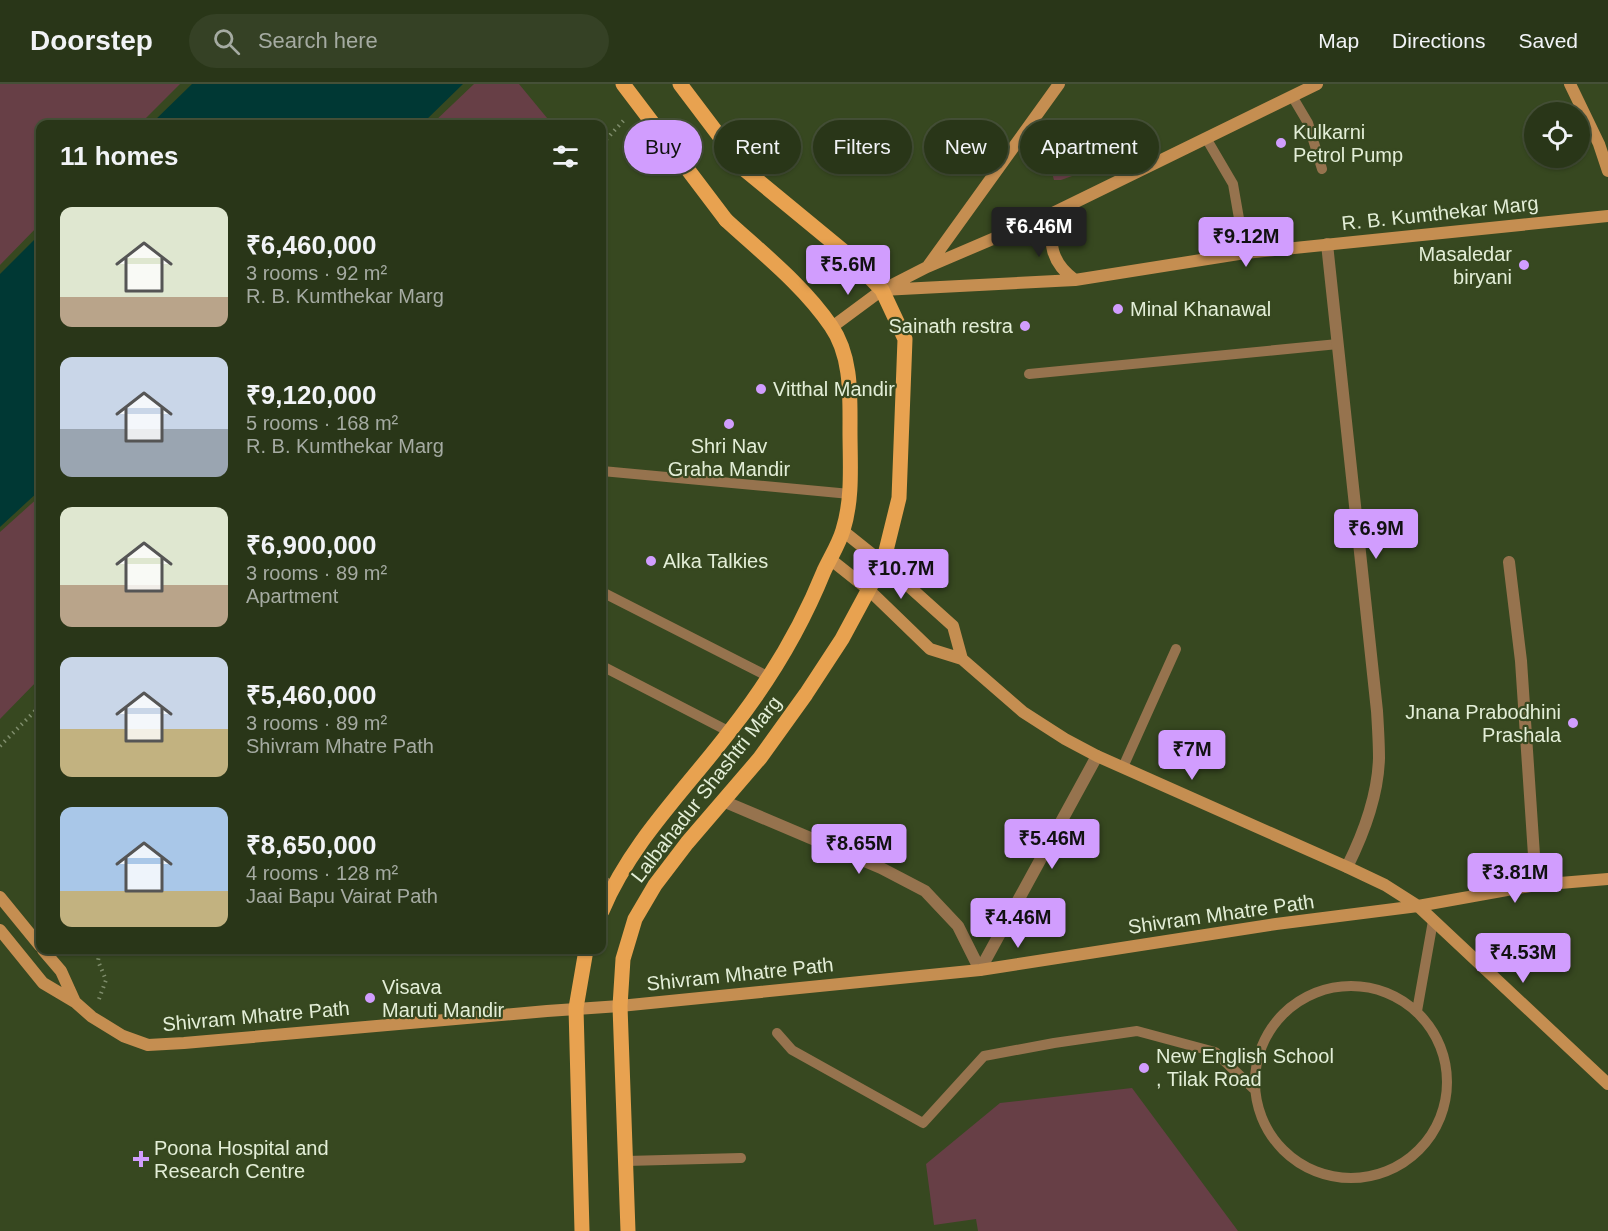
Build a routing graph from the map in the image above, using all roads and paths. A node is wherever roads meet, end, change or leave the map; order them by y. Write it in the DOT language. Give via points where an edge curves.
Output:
graph roads {
  1 [pos="623,84"];
  2 [pos="680,84"];
  3 [pos="1059,84"];
  4 [pos="1317,84"];
  5 [pos="1570,84"];
  6 [pos="1292,96"];
  7 [pos="1206,138"];
  8 [pos="1322,169"];
  9 [pos="1608,171"];
  10 [pos="1051,214"];
  11 [pos="1608,216"];
  12 [pos="1327,244"];
  13 [pos="1245,253"];
  14 [pos="927,267"];
  15 [pos="1075,280"];
  16 [pos="882,290"];
  17 [pos="832,327"];
  18 [pos="1338,344"];
  19 [pos="1029,374"];
  20 [pos="606,471"];
  21 [pos="850,494"];
  22 [pos="843,531"];
  23 [pos="830,559"];
  24 [pos="1509,562"];
  25 [pos="883,563"];
  26 [pos="869,590"];
  27 [pos="606,594"];
  28 [pos="1176,649"];
  29 [pos="962,659"];
  30 [pos="606,668"];
  31 [pos="770,677"];
  32 [pos="36,710"];
  33 [pos="730,732"];
  34 [pos="0,746"];
  35 [pos="1097,756"];
  36 [pos="1123,767"];
  37 [pos="723,801"];
  38 [pos="1347,867"];
  39 [pos="1608,879"];
  40 [pos="608,883"];
  41 [pos="1536,885"];
  42 [pos="0,897"];
  43 [pos="1418,906"];
  44 [pos="1433,921"];
  45 [pos="0,930"];
  46 [pos="36,941"];
  47 [pos="47,954"];
  48 [pos="99,954"];
  49 [pos="585,954"];
  50 [pos="980,970"];
  51 [pos="106,980"];
  52 [pos="75,1002"];
  53 [pos="620,1006"];
  54 [pos="576,1008"];
  55 [pos="1417,1011"];
  56 [pos="777,1033"];
  57 [pos="1608,1084"];
  58 [pos="1254,1089"];
  59 [pos="741,1158"];
  60 [pos="626,1161"];
  61 [pos="582,1231"];
  62 [pos="628,1231"];
  1 -- 17 [label="main road, Lalbahadur Shashtri Marg, bridge" via="726,220 795,283"];
  2 -- 16 [label="main road, Lalbahadur Shashtri Marg" via="745,170 847,254"];
  3 -- 14 [label="street"];
  4 -- 6 [label="street"];
  5 -- 9 [label="street"];
  6 -- 7 [label="street"];
  6 -- 8 [label="lane" via="1308,123"];
  7 -- 10 [label="street"];
  7 -- 13 [label="lane" via="1233,184"];
  10 -- 14 [label="street"];
  10 -- 15 [label="street" via="1050,240 1055,258 1062,271"];
  11 -- 12 [label="street, R. B. Kumthekar Marg"];
  12 -- 13 [label="street, R. B. Kumthekar Marg"];
  12 -- 18 [label="street"];
  13 -- 15 [label="street, R. B. Kumthekar Marg"];
  14 -- 16 [label="street"];
  15 -- 16 [label="street, R. B. Kumthekar Marg"];
  16 -- 17 [label="street"];
  16 -- 25 [label="main road, Lalbahadur Shashtri Marg" via="905,339 899,498"];
  17 -- 21 [label="main road, Lalbahadur Shashtri Marg" via="850,381"];
  18 -- 19 [label="lane"];
  18 -- 38 [label="street" via="1379,760 1362,837"];
  20 -- 21 [label="lane"];
  21 -- 22 [label="main road, Lalbahadur Shashtri Marg"];
  22 -- 23 [label="main road, Lalbahadur Shashtri Marg"];
  22 -- 25 [label="street"];
  23 -- 26 [label="street"];
  23 -- 31 [label="main road, Lalbahadur Shashtri Marg"];
  24 -- 41 [label="street" via="1521,661"];
  25 -- 26 [label="main road, Lalbahadur Shashtri Marg"];
  25 -- 29 [label="street" via="953,626"];
  26 -- 29 [label="street" via="930,649"];
  26 -- 37 [label="main road, Lalbahadur Shashtri Marg" via="806,694"];
  27 -- 31 [label="lane"];
  28 -- 36 [label="lane"];
  29 -- 35 [label="street" via="1023,712"];
  30 -- 33 [label="lane"];
  31 -- 33 [label="main road, Lalbahadur Shashtri Marg"];
  32 -- 34 [label="path"];
  33 -- 40 [label="main road, Lalbahadur Shashtri Marg"];
  35 -- 36 [label="street"];
  35 -- 50 [label="street"];
  36 -- 38 [label="street"];
  37 -- 50 [label="street" via="881,868 925,891 958,926"];
  37 -- 53 [label="main road, Lalbahadur Shashtri Marg" via="655,885 635,919 623,959"];
  38 -- 43 [label="street"];
  39 -- 41 [label="street, Shivram Mhatre Path"];
  41 -- 43 [label="street, Shivram Mhatre Path"];
  42 -- 46 [label="street"];
  43 -- 44 [label="street"];
  43 -- 50 [label="street, Shivram Mhatre Path"];
  44 -- 55 [label="lane"];
  44 -- 57 [label="street"];
  45 -- 52 [label="street, Shivram Mhatre Path" via="43,983"];
  47 -- 52 [label="street" via="61,971"];
  48 -- 51 [label="path"];
  49 -- 54 [label="main road"];
  50 -- 53 [label="street, Shivram Mhatre Path"];
  52 -- 54 [label="street, Shivram Mhatre Path" via="123,1036 148,1045"];
  53 -- 54 [label="street, Shivram Mhatre Path"];
  53 -- 60 [label="main road, Lalbahadur Shashtri Marg"];
  54 -- 61 [label="main road"];
  55 -- 58 [label="lane" via="1389,993 1357,986 1325,989 1295,1004 1272,1027 1258,1056"];
  55 -- 58 [label="lane" via="1437,1036 1447,1065 1447,1097 1437,1126 1419,1152 1393,1169 1363,1178 1331,1177 1302,1165 1278,1146 1262,1119"];
  56 -- 58 [label="lane" via="792,1050 923,1123 984,1056 1137,1031 1215,1052"];
  59 -- 60 [label="lane"];
  60 -- 62 [label="main road, Lalbahadur Shashtri Marg"];
}
